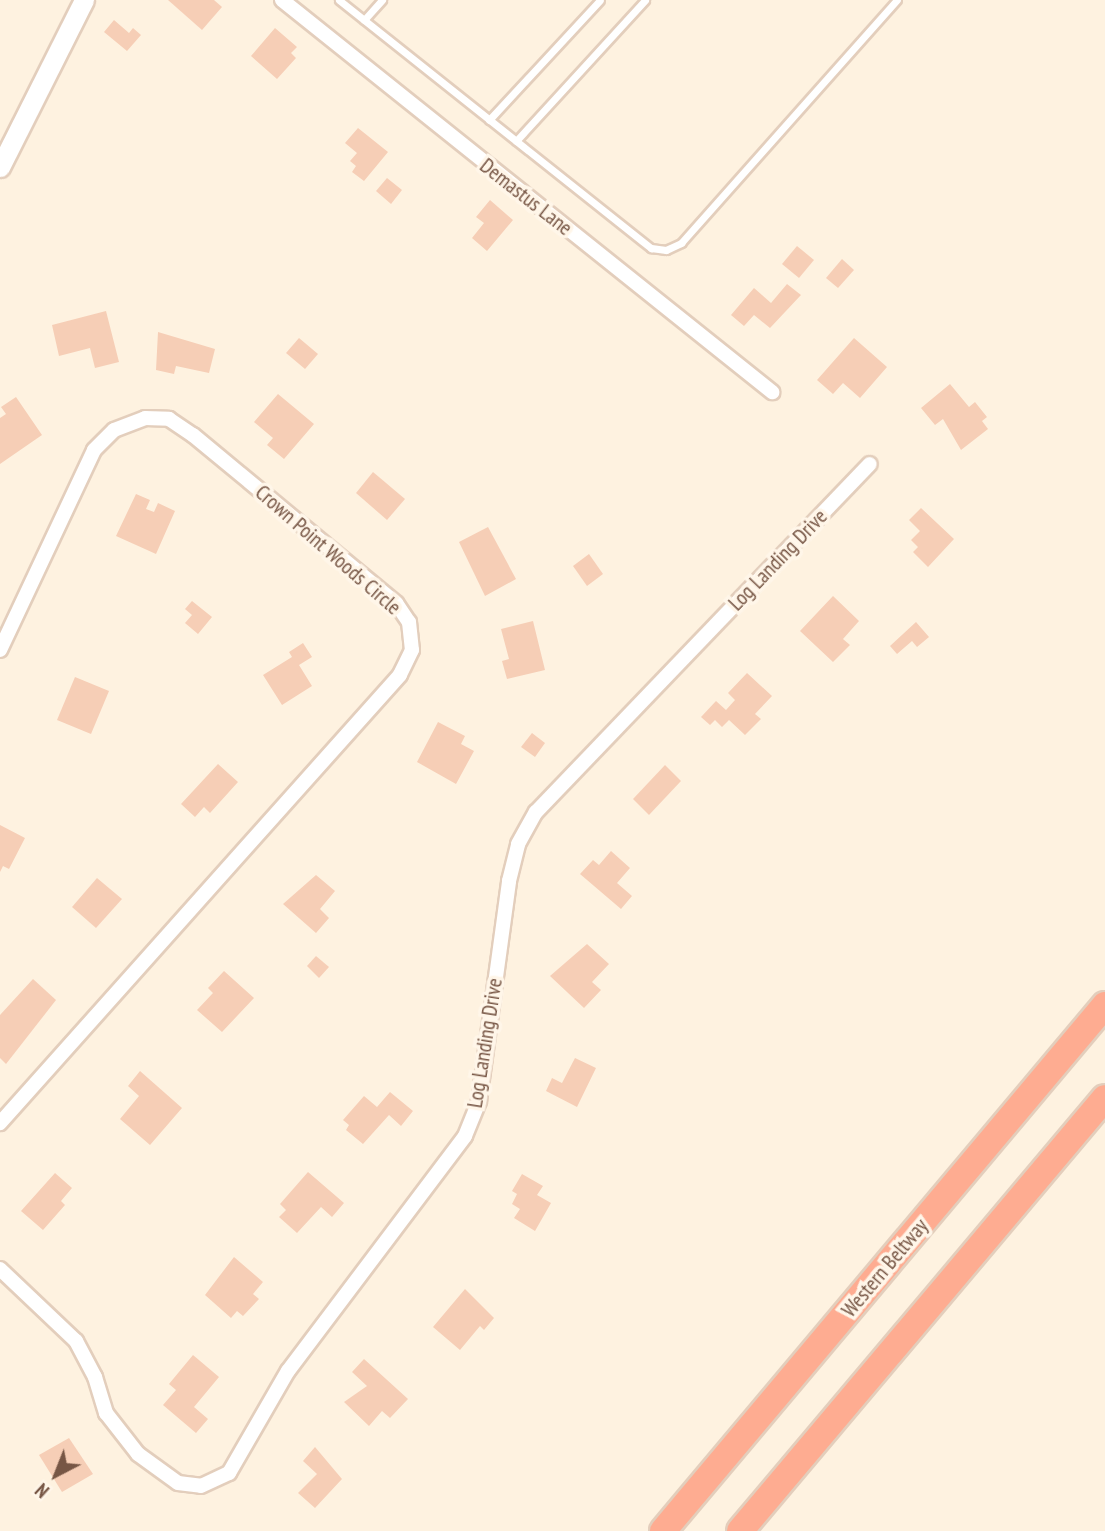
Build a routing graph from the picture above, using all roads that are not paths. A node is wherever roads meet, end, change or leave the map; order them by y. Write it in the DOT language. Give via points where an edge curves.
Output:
graph roads {
  1 [pos="84,0"];
  2 [pos="282,0"];
  3 [pos="339,0"];
  4 [pos="382,0"];
  5 [pos="600,0"];
  6 [pos="645,0"];
  7 [pos="897,0"];
  8 [pos="364,20"];
  9 [pos="489,120"];
  10 [pos="516,141"];
  11 [pos="0,167"];
  12 [pos="772,392"];
  13 [pos="870,464"];
  14 [pos="0,650"];
  15 [pos="1105,1005"];
  16 [pos="1105,1098"];
  17 [pos="0,1123"];
  18 [pos="0,1269"];
  19 [pos="663,1531"];
  20 [pos="740,1531"];
  1 -- 11 [label="main road"];
  2 -- 12 [label="street, Demastus Lane"];
  3 -- 8 [label="lane"];
  4 -- 8 [label="lane"];
  5 -- 9 [label="lane"];
  6 -- 10 [label="lane"];
  7 -- 10 [label="lane" via="681,243 666,250 651,248"];
  8 -- 9 [label="lane"];
  9 -- 10 [label="lane"];
  13 -- 18 [label="street, Log Landing Drive" via="536,812 518,844 509,881 479,1101 465,1136 288,1371 229,1473 201,1486 178,1483 138,1454 106,1413 96,1377 76,1342"];
  14 -- 17 [label="street, Crown Point Woods Circle" via="94,450 114,430 145,418 169,419 193,435 396,603 409,622 412,650 400,675"];
  15 -- 19 [label="highway, Western Beltway"];
  16 -- 20 [label="highway"];
}
